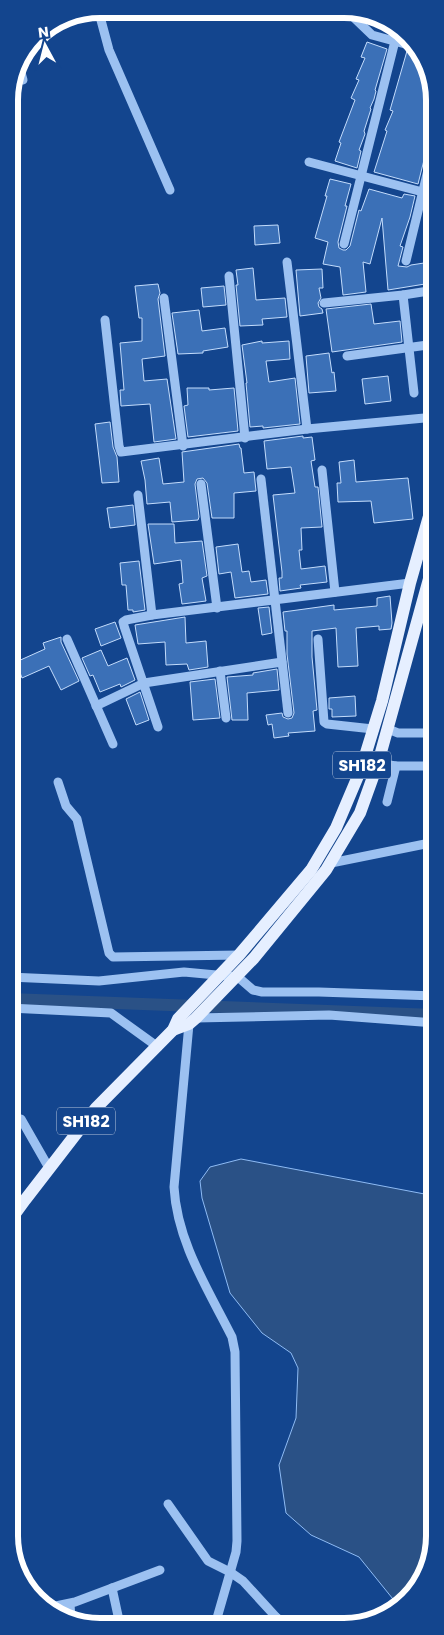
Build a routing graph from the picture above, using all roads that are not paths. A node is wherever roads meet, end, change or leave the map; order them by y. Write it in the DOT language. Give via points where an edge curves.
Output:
graph roads {
  1 [pos="100,18"];
  2 [pos="354,19"];
  3 [pos="395,41"];
  4 [pos="405,44"];
  5 [pos="21,74"];
  6 [pos="23,80"];
  7 [pos="309,162"];
  8 [pos="426,176"];
  9 [pos="360,177"];
  10 [pos="170,190"];
  11 [pos="422,192"];
  12 [pos="426,193"];
  13 [pos="344,244"];
  14 [pos="287,262"];
  15 [pos="406,262"];
  16 [pos="229,276"];
  17 [pos="426,291"];
  18 [pos="403,295"];
  19 [pos="164,298"];
  20 [pos="324,303"];
  21 [pos="105,320"];
  22 [pos="426,345"];
  23 [pos="409,348"];
  24 [pos="347,356"];
  25 [pos="414,393"];
  26 [pos="426,418"];
  27 [pos="307,429"];
  28 [pos="245,438"];
  29 [pos="183,446"];
  30 [pos="322,470"];
  31 [pos="261,479"];
  32 [pos="201,484"];
  33 [pos="138,494"];
  34 [pos="426,527"];
  35 [pos="426,558"];
  36 [pos="417,559"];
  37 [pos="410,583"];
  38 [pos="426,590"];
  39 [pos="335,592"];
  40 [pos="276,600"];
  41 [pos="217,608"];
  42 [pos="152,615"];
  43 [pos="67,640"];
  44 [pos="318,640"];
  45 [pos="282,662"];
  46 [pos="220,671"];
  47 [pos="144,683"];
  48 [pos="96,706"];
  49 [pos="288,713"];
  50 [pos="226,718"];
  51 [pos="158,727"];
  52 [pos="373,729"];
  53 [pos="388,729"];
  54 [pos="426,733"];
  55 [pos="113,744"];
  56 [pos="364,761"];
  57 [pos="378,763"];
  58 [pos="396,766"];
  59 [pos="426,766"];
  60 [pos="58,782"];
  61 [pos="387,802"];
  62 [pos="335,843"];
  63 [pos="426,844"];
  64 [pos="331,863"];
  65 [pos="239,955"];
  66 [pos="219,975"];
  67 [pos="18,977"];
  68 [pos="238,977"];
  69 [pos="426,996"];
  70 [pos="18,1008"];
  71 [pos="193,1017"];
  72 [pos="426,1022"];
  73 [pos="158,1047"];
  74 [pos="21,1119"];
  75 [pos="49,1168"];
  76 [pos="18,1210"];
  77 [pos="168,1504"];
  78 [pos="160,1570"];
  79 [pos="230,1572"];
  80 [pos="112,1588"];
  81 [pos="70,1604"];
  82 [pos="57,1606"];
  83 [pos="71,1612"];
  84 [pos="276,1617"];
  85 [pos="118,1618"];
  86 [pos="217,1618"];
  87 [pos="273,1618"];
  1 -- 10 [label="street" via="109,50"];
  2 -- 3 [label="street" via="368,33"];
  3 -- 4 [label="street"];
  3 -- 9 [label="street"];
  5 -- 6 [label="street"];
  7 -- 9 [label="street"];
  8 -- 11 [label="street"];
  9 -- 11 [label="street"];
  9 -- 13 [label="street"];
  11 -- 12 [label="street"];
  11 -- 15 [label="street"];
  14 -- 27 [label="street"];
  16 -- 28 [label="street"];
  17 -- 18 [label="street"];
  18 -- 20 [label="street"];
  18 -- 23 [label="street"];
  19 -- 29 [label="street"];
  21 -- 29 [label="street" via="121,452"];
  22 -- 23 [label="street"];
  23 -- 24 [label="street"];
  23 -- 25 [label="street"];
  26 -- 27 [label="street"];
  27 -- 28 [label="street"];
  28 -- 29 [label="street"];
  30 -- 39 [label="street"];
  31 -- 40 [label="street"];
  32 -- 41 [label="street"];
  33 -- 42 [label="street"];
  34 -- 36 [label="main road, SH182"];
  35 -- 36 [label="street"];
  36 -- 37 [label="main road, SH182"];
  37 -- 39 [label="street"];
  37 -- 52 [label="main road, SH182"];
  38 -- 53 [label="main road, SH182"];
  39 -- 40 [label="street"];
  40 -- 41 [label="street"];
  40 -- 45 [label="street"];
  41 -- 42 [label="street"];
  42 -- 47 [label="street" via="123,622"];
  43 -- 48 [label="street"];
  44 -- 52 [label="street" via="324,722"];
  45 -- 46 [label="street"];
  45 -- 49 [label="street"];
  46 -- 47 [label="street"];
  46 -- 50 [label="street"];
  47 -- 48 [label="street"];
  47 -- 51 [label="street"];
  48 -- 55 [label="street"];
  52 -- 56 [label="main road, SH182"];
  53 -- 54 [label="street" via="398,733"];
  53 -- 57 [label="main road, SH182"];
  56 -- 57 [label="street"];
  56 -- 62 [label="main road, SH182" via="336,828"];
  57 -- 58 [label="street"];
  57 -- 62 [label="main road, SH182" via="360,813"];
  58 -- 59 [label="street"];
  58 -- 61 [label="street"];
  60 -- 65 [label="street" via="66,806 78,819 109,953 113,957"];
  62 -- 64 [label="main road, SH182"];
  62 -- 65 [label="main road, SH182"];
  63 -- 64 [label="street"];
  64 -- 68 [label="main road, SH182"];
  65 -- 66 [label="main road, SH182"];
  66 -- 67 [label="street" via="175,972 98,980"];
  66 -- 68 [label="street"];
  66 -- 71 [label="main road, SH182" via="203,992"];
  68 -- 69 [label="street" via="253,990 262,992"];
  68 -- 71 [label="main road, SH182"];
  70 -- 73 [label="street" via="111,1013"];
  71 -- 72 [label="street" via="330,1015"];
  71 -- 73 [label="main road, SH182" via="173,1030"];
  71 -- 79 [label="street" via="174,1187 183,1238 234,1344 237,1542"];
  73 -- 75 [label="main road, SH182" via="96,1108"];
  74 -- 75 [label="street"];
  75 -- 76 [label="main road, SH182"];
  77 -- 79 [label="street" via="208,1561"];
  78 -- 80 [label="street"];
  79 -- 84 [label="street" via="245,1583"];
  79 -- 86 [label="street"];
  80 -- 81 [label="street"];
  80 -- 85 [label="street"];
  81 -- 82 [label="street"];
  81 -- 83 [label="street"];
  84 -- 87 [label="street"];
}
